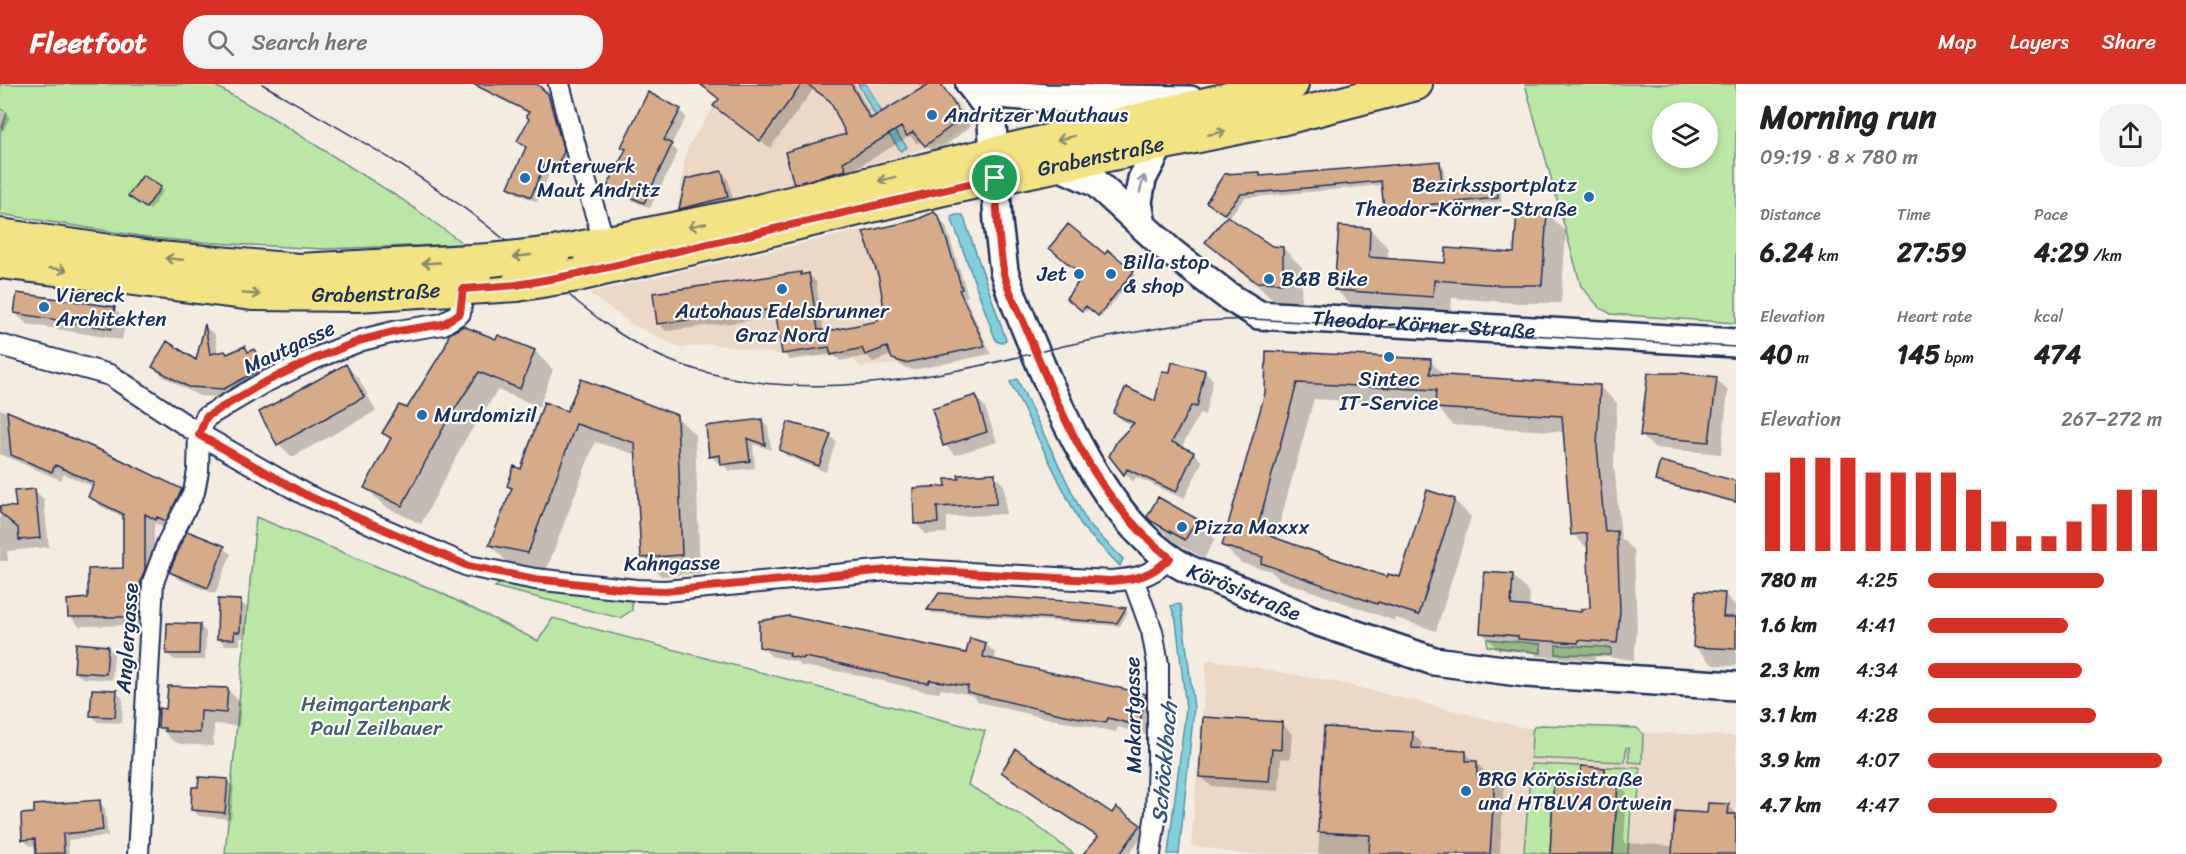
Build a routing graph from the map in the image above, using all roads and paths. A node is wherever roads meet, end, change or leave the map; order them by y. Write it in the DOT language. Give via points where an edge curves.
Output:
graph roads {
  1 [pos="559,84"];
  2 [pos="970,84"];
  3 [pos="1292,84"];
  4 [pos="1416,84"];
  5 [pos="1225,100"];
  6 [pos="1160,145"];
  7 [pos="1059,166"];
  8 [pos="994,167"];
  9 [pos="1133,217"];
  10 [pos="0,235"];
  11 [pos="605,244"];
  12 [pos="0,262"];
  13 [pos="463,289"];
  14 [pos="1736,343"];
  15 [pos="0,345"];
  16 [pos="199,435"];
  17 [pos="1148,572"];
  18 [pos="1736,686"];
  19 [pos="138,854"];
  20 [pos="1150,854"];
  1 -- 11 [label="street"];
  2 -- 5 [label="main road" via="998,94 1046,98"];
  2 -- 8 [label="main road, Körösistraße" via="986,105 992,123"];
  3 -- 5 [label="main road, Grabenstraße"];
  6 -- 4 [label="main road, Grabenstraße, one-way"];
  5 -- 8 [label="main road, Grabenstraße, one-way"];
  6 -- 7 [label="main road, Grabenstraße"];
  9 -- 6 [label="main road, one-way" via="1142,179"];
  7 -- 8 [label="main road, Grabenstraße"];
  7 -- 9 [label="main road, Theodor-Körner-Straße" via="1096,183"];
  8 -- 11 [label="main road, Grabenstraße, one-way"];
  8 -- 13 [label="main road, Grabenstraße, bridge" via="578,274 517,285"];
  8 -- 17 [label="main road, Körösistraße" via="1004,271 1064,416 1108,496 1129,522"];
  9 -- 14 [label="main road, Theodor-Körner-Straße" via="1171,252 1259,315"];
  11 -- 10 [label="main road, Grabenstraße, one-way, bridge" via="490,260 299,270 159,258"];
  12 -- 13 [label="main road, Grabenstraße, one-way" via="252,294 357,295"];
  13 -- 16 [label="street, Mautgasse" via="460,313 443,324 362,340 316,358 263,383 206,417"];
  15 -- 16 [label="street, Kahngasse" via="110,375"];
  16 -- 17 [label="street, Kahngasse" via="306,495 468,566 535,579 665,591 899,569 1110,581"];
  16 -- 19 [label="street, Anglergasse" via="194,492 153,582"];
  17 -- 18 [label="main road, Körösistraße" via="1193,573 1214,579 1310,619 1434,661 1526,673"];
  17 -- 20 [label="street, Makartgasse" via="1158,664 1157,803"];
}
